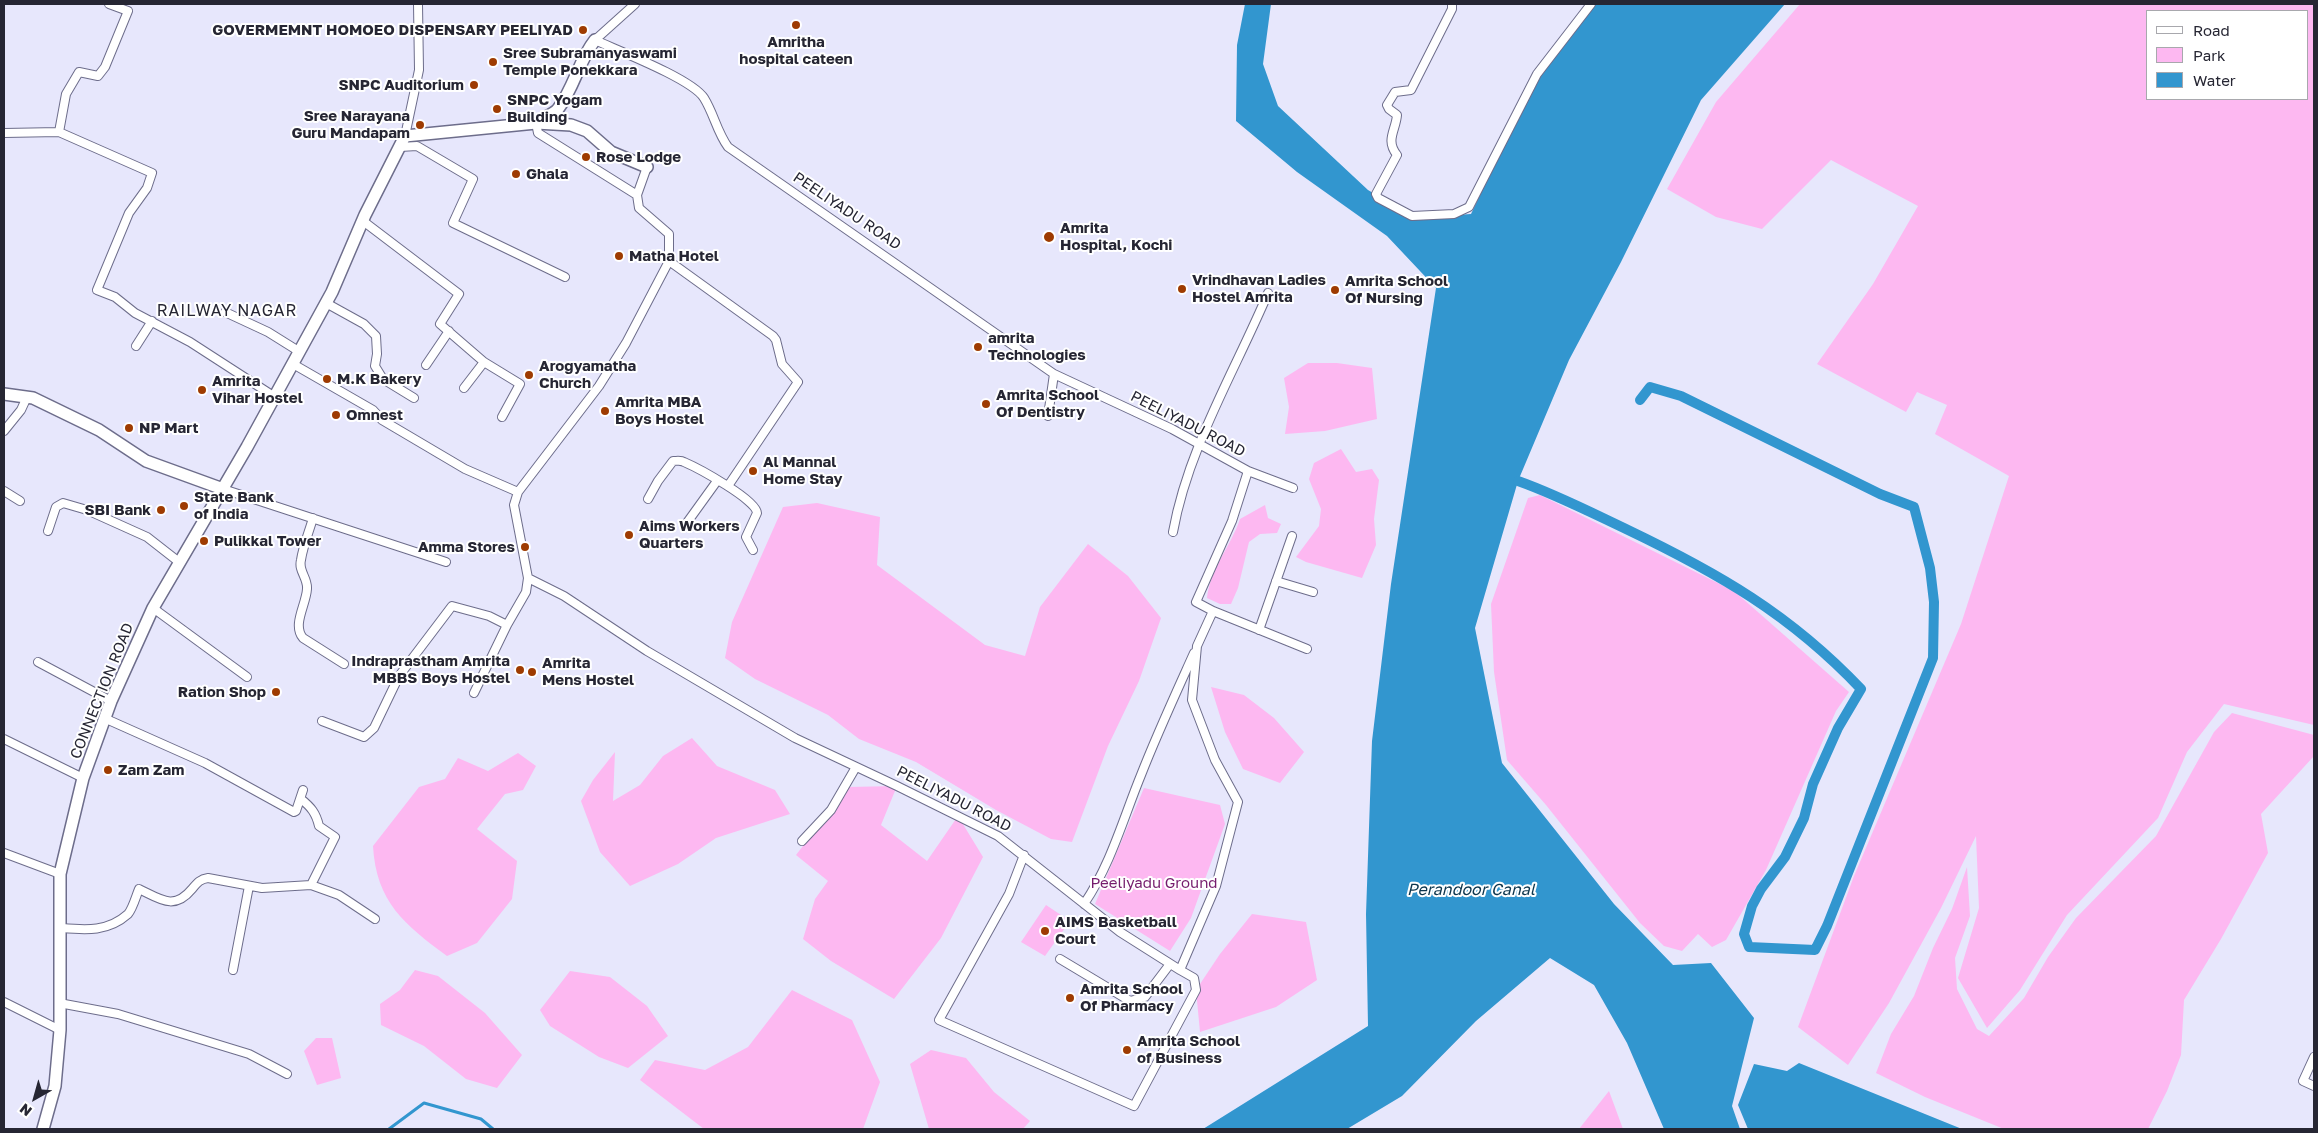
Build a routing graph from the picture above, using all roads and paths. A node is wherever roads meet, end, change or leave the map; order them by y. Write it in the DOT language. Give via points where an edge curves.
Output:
graph roads {
  1 [pos="109,4"];
  2 [pos="418,4"];
  3 [pos="635,4"];
  4 [pos="1452,4"];
  5 [pos="1591,4"];
  6 [pos="595,40"];
  7 [pos="536,123"];
  8 [pos="59,132"];
  9 [pos="4,133"];
  10 [pos="405,136"];
  11 [pos="400,147"];
  12 [pos="647,167"];
  13 [pos="638,195"];
  14 [pos="363,221"];
  15 [pos="669,261"];
  16 [pos="565,277"];
  17 [pos="1268,293"];
  18 [pos="326,303"];
  19 [pos="224,312"];
  20 [pos="152,321"];
  21 [pos="449,331"];
  22 [pos="136,346"];
  23 [pos="300,352"];
  24 [pos="484,362"];
  25 [pos="293,364"];
  26 [pos="426,365"];
  27 [pos="1054,374"];
  28 [pos="464,388"];
  29 [pos="4,394"];
  30 [pos="27,397"];
  31 [pos="275,397"];
  32 [pos="414,398"];
  33 [pos="1048,416"];
  34 [pos="502,417"];
  35 [pos="4,431"];
  36 [pos="1199,445"];
  37 [pos="1248,472"];
  38 [pos="717,481"];
  39 [pos="728,486"];
  40 [pos="1292,488"];
  41 [pos="223,489"];
  42 [pos="4,491"];
  43 [pos="518,492"];
  44 [pos="648,499"];
  45 [pos="20,501"];
  46 [pos="313,518"];
  47 [pos="686,524"];
  48 [pos="48,531"];
  49 [pos="1173,532"];
  50 [pos="1292,536"];
  51 [pos="753,550"];
  52 [pos="179,562"];
  53 [pos="446,562"];
  54 [pos="528,578"];
  55 [pos="1276,581"];
  56 [pos="1313,592"];
  57 [pos="153,608"];
  58 [pos="1213,611"];
  59 [pos="507,625"];
  60 [pos="1259,630"];
  61 [pos="1197,646"];
  62 [pos="1307,649"];
  63 [pos="38,662"];
  64 [pos="344,664"];
  65 [pos="248,677"];
  66 [pos="474,693"];
  67 [pos="111,701"];
  68 [pos="104,718"];
  69 [pos="322,721"];
  70 [pos="4,739"];
  71 [pos="856,767"];
  72 [pos="83,778"];
  73 [pos="303,790"];
  74 [pos="300,799"];
  75 [pos="802,841"];
  76 [pos="4,853"];
  77 [pos="1024,856"];
  78 [pos="60,874"];
  79 [pos="311,885"];
  80 [pos="249,886"];
  81 [pos="1084,904"];
  82 [pos="375,919"];
  83 [pos="61,928"];
  84 [pos="1060,959"];
  85 [pos="1170,964"];
  86 [pos="233,970"];
  87 [pos="1180,970"];
  88 [pos="4,1002"];
  89 [pos="59,1003"];
  90 [pos="60,1030"];
  91 [pos="2314,1057"];
  92 [pos="286,1074"];
  93 [pos="2314,1086"];
  94 [pos="43,1129"];
  1 -- 8 [label="street" via="128,11 105,67 98,76 79,72 66,94"];
  2 -- 10 [label="street" via="418,70"];
  3 -- 6 [label="street"];
  4 -- 5 [label="street" via="1452,10 1411,90 1395,92 1387,105 1397,115 1390,136 1392,150 1397,155 1376,194 1412,216 1454,214 1469,207 1537,74"];
  6 -- 7 [label="street" via="557,111"];
  6 -- 27 [label="street, PEELIYADU ROAD" via="696,89 728,147"];
  7 -- 10 [label="street"];
  7 -- 12 [label="street" via="571,125 587,131 611,152"];
  7 -- 13 [label="street" via="538,133"];
  8 -- 9 [label="street"];
  8 -- 20 [label="street" via="152,173 147,188 129,213 97,290 115,296"];
  10 -- 11 [label="street, CONNECTION ROAD"];
  11 -- 14 [label="street, CONNECTION ROAD"];
  11 -- 16 [label="street" via="418,146 473,179 453,223"];
  12 -- 13 [label="street"];
  13 -- 15 [label="street" via="639,208 669,234"];
  14 -- 18 [label="street, CONNECTION ROAD"];
  14 -- 21 [label="street" via="459,294 440,324"];
  15 -- 39 [label="street" via="773,336 782,364 798,382"];
  15 -- 43 [label="street" via="626,343 599,385"];
  17 -- 36 [label="street"];
  18 -- 23 [label="street, CONNECTION ROAD"];
  18 -- 32 [label="street" via="364,324 376,336 375,366 383,379"];
  19 -- 23 [label="street" via="268,332"];
  20 -- 22 [label="street"];
  20 -- 31 [label="street"];
  21 -- 24 [label="street"];
  21 -- 26 [label="street"];
  23 -- 25 [label="street, CONNECTION ROAD"];
  24 -- 28 [label="street"];
  24 -- 34 [label="street" via="520,384"];
  25 -- 31 [label="street, CONNECTION ROAD"];
  25 -- 43 [label="street" via="465,469"];
  27 -- 33 [label="street"];
  27 -- 36 [label="street, PEELIYADU ROAD"];
  29 -- 30 [label="street"];
  30 -- 35 [label="street"];
  30 -- 41 [label="street" via="99,430 146,461"];
  31 -- 41 [label="street, CONNECTION ROAD"];
  36 -- 37 [label="street, PEELIYADU ROAD"];
  36 -- 49 [label="street" via="1176,513"];
  37 -- 40 [label="street"];
  37 -- 58 [label="street, PEELIYADU ROAD" via="1232,521 1196,602"];
  38 -- 39 [label="street"];
  38 -- 44 [label="street" via="683,460 673,461"];
  38 -- 47 [label="street"];
  39 -- 51 [label="street" via="755,505 757,510 746,537"];
  41 -- 46 [label="street"];
  41 -- 52 [label="street, CONNECTION ROAD"];
  42 -- 45 [label="street"];
  43 -- 54 [label="street" via="514,505"];
  46 -- 53 [label="street"];
  46 -- 64 [label="street" via="300,560 307,589 299,633"];
  48 -- 52 [label="street" via="56,507 63,503 87,510 147,537"];
  50 -- 55 [label="street"];
  52 -- 57 [label="street, CONNECTION ROAD"];
  54 -- 59 [label="street" via="526,592"];
  54 -- 71 [label="street, PEELIYADU ROAD" via="564,596 647,651 795,738"];
  55 -- 56 [label="street"];
  55 -- 60 [label="street"];
  57 -- 65 [label="street"];
  57 -- 67 [label="street, CONNECTION ROAD"];
  58 -- 60 [label="street"];
  58 -- 61 [label="street"];
  59 -- 66 [label="street"];
  59 -- 69 [label="street" via="489,616 452,606 399,676 374,728 364,737"];
  60 -- 62 [label="street"];
  61 -- 81 [label="street" via="1140,776 1117,840 1097,885"];
  61 -- 87 [label="street" via="1192,700 1215,760 1238,802 1216,886"];
  63 -- 67 [label="street"];
  67 -- 68 [label="street, CONNECTION ROAD"];
  68 -- 72 [label="street, CONNECTION ROAD"];
  68 -- 74 [label="street" via="205,763 294,812"];
  70 -- 72 [label="street"];
  71 -- 75 [label="street" via="831,810"];
  71 -- 77 [label="street, PEELIYADU ROAD" via="998,836"];
  72 -- 78 [label="street, CONNECTION ROAD"];
  73 -- 74 [label="street"];
  74 -- 79 [label="street" via="311,807 319,826 335,837"];
  76 -- 78 [label="street"];
  77 -- 81 [label="street, PEELIYADU ROAD"];
  77 -- 87 [label="street, PEELIYADU ROAD" via="1009,894 939,1020 1134,1106 1196,990 1194,978"];
  78 -- 83 [label="street, CONNECTION ROAD"];
  79 -- 80 [label="street"];
  79 -- 82 [label="street" via="339,895"];
  80 -- 83 [label="street" via="200,879 186,897 176,902 162,900 139,889 128,913 112,924 91,931"];
  80 -- 86 [label="street"];
  81 -- 85 [label="street, PEELIYADU ROAD"];
  83 -- 89 [label="street, CONNECTION ROAD"];
  84 -- 85 [label="street" via="1130,1001 1145,997"];
  85 -- 87 [label="street, PEELIYADU ROAD"];
  88 -- 90 [label="street"];
  89 -- 90 [label="street, CONNECTION ROAD"];
  89 -- 92 [label="street" via="118,1014 249,1054"];
  90 -- 94 [label="street, CONNECTION ROAD" via="55,1086"];
  91 -- 93 [label="street" via="2303,1081"];
}
